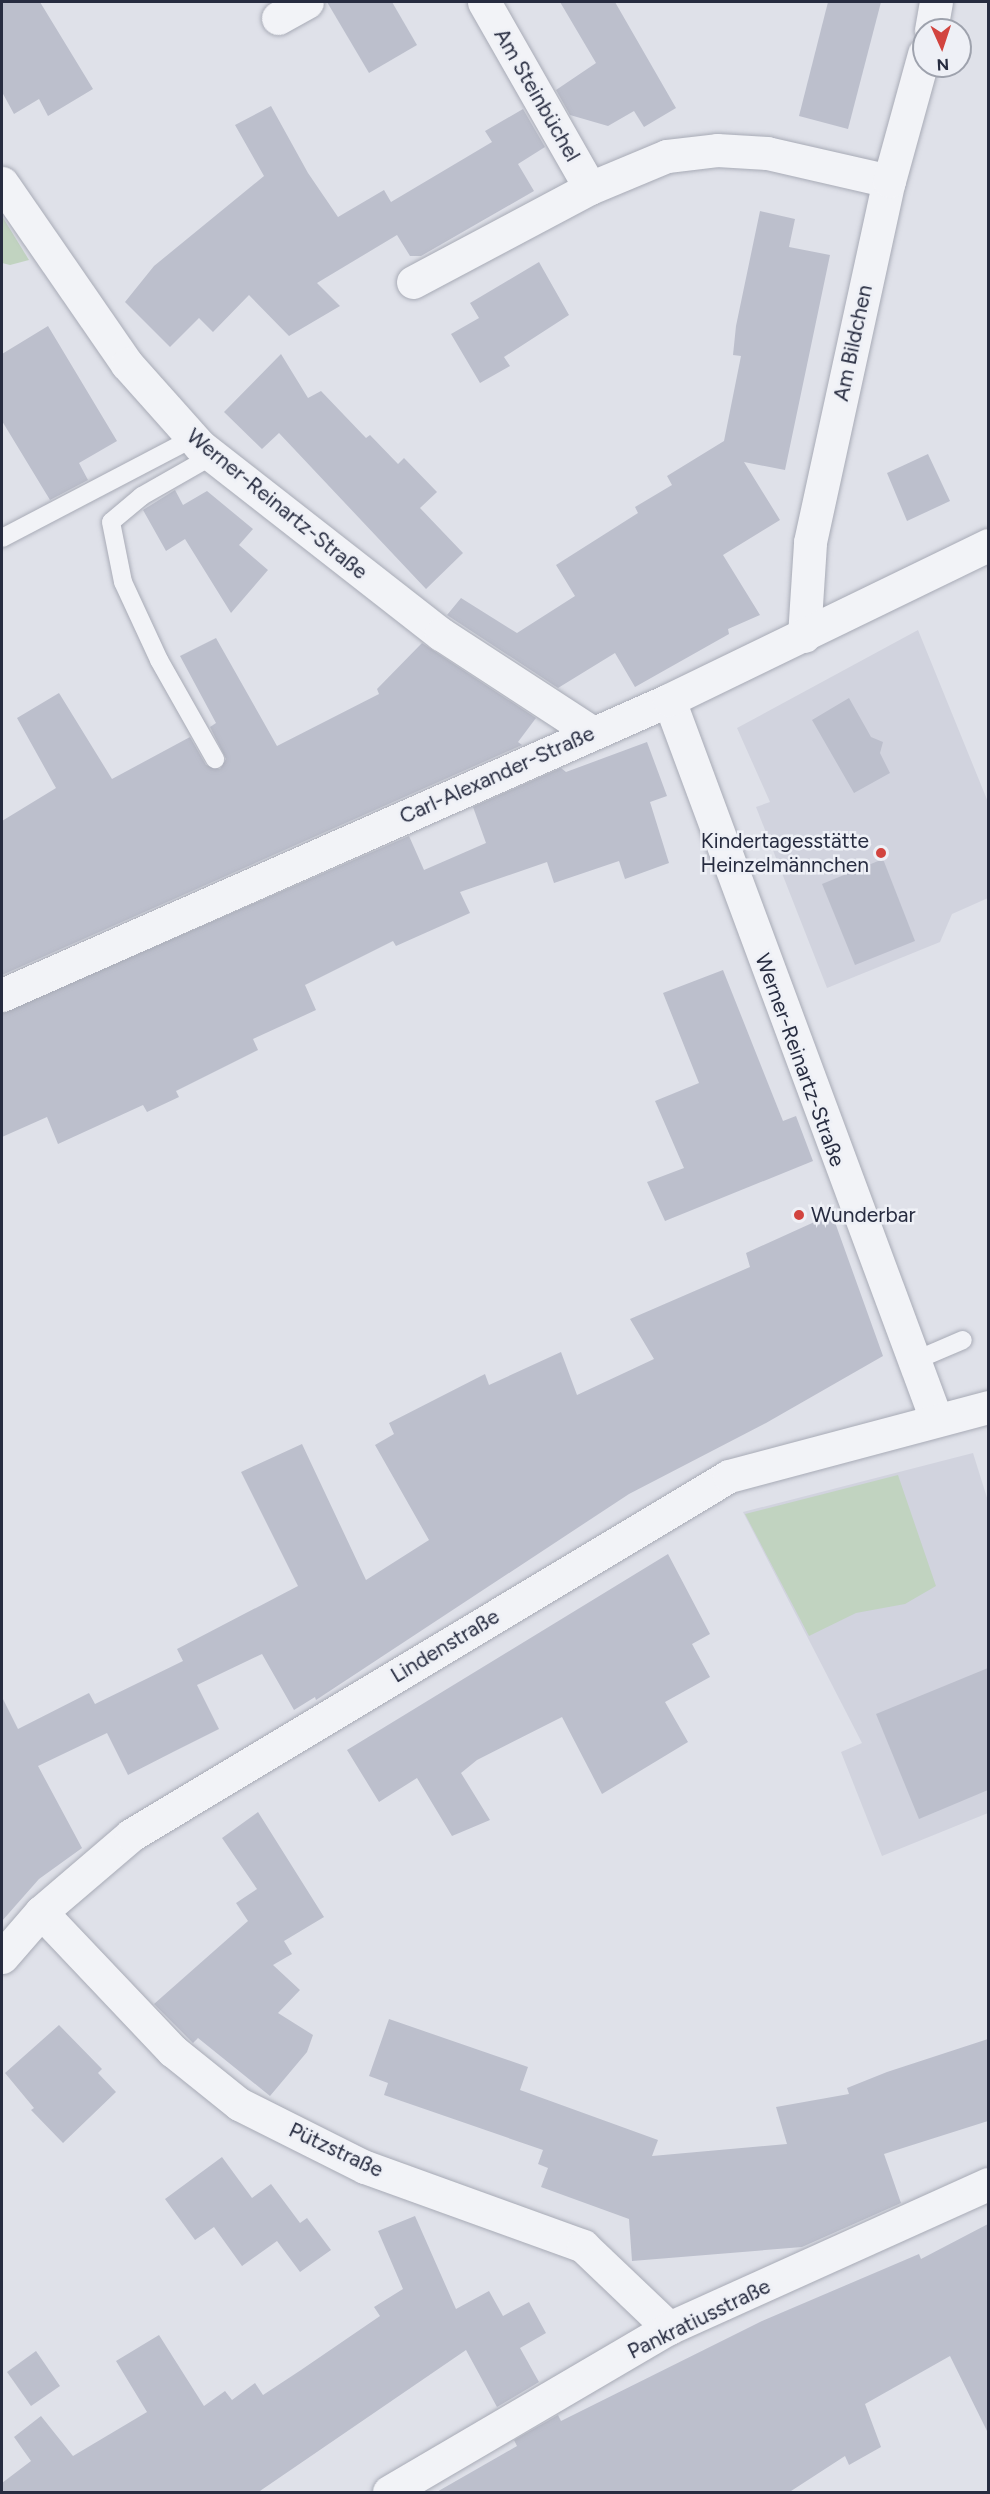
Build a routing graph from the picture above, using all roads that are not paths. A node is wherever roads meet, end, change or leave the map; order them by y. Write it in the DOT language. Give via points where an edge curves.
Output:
graph roads {
  1 [pos="307,2"];
  2 [pos="484,2"];
  3 [pos="936,2"];
  4 [pos="278,18"];
  5 [pos="933,18"];
  6 [pos="917,78"];
  7 [pos="889,181"];
  8 [pos="2,183"];
  9 [pos="590,188"];
  10 [pos="413,282"];
  11 [pos="202,447"];
  12 [pos="2,538"];
  13 [pos="988,545"];
  14 [pos="804,636"];
  15 [pos="669,700"];
  16 [pos="593,733"];
  17 [pos="215,759"];
  18 [pos="2,995"];
  19 [pos="963,1340"];
  20 [pos="914,1361"];
  21 [pos="988,1407"];
  22 [pos="936,1419"];
  23 [pos="41,1912"];
  24 [pos="2,1957"];
  25 [pos="988,2184"];
  26 [pos="669,2328"];
  27 [pos="389,2493"];
  1 -- 4 [label="street"];
  2 -- 9 [label="street, Am Steinbüchel"];
  3 -- 5 [label="street"];
  6 -- 7 [label="street, Am Bildchen"];
  7 -- 9 [label="street" via="767,153 717,150 667,156"];
  7 -- 14 [label="street, Am Bildchen" via="810,542"];
  8 -- 11 [label="street, Werner-Reinartz-Straße" via="127,364"];
  9 -- 10 [label="street"];
  11 -- 12 [label="lane"];
  11 -- 16 [label="street, Werner-Reinartz-Straße" via="441,634"];
  11 -- 17 [label="lane" via="111,522 123,582 159,660"];
  13 -- 14 [label="street, Carl-Alexander-Straße"];
  14 -- 15 [label="street, Carl-Alexander-Straße"];
  15 -- 16 [label="street, Carl-Alexander-Straße"];
  15 -- 20 [label="street, Werner-Reinartz-Straße"];
  16 -- 18 [label="street, Carl-Alexander-Straße"];
  19 -- 20 [label="lane"];
  20 -- 22 [label="street, Werner-Reinartz-Straße"];
  21 -- 22 [label="street, Lindenstraße"];
  22 -- 23 [label="street, Lindenstraße" via="729,1476 130,1835"];
  23 -- 24 [label="street, Lindenstraße"];
  23 -- 26 [label="street, Pützstraße" via="173,2051 238,2104 365,2167 583,2246"];
  25 -- 26 [label="street, Pankratiusstraße"];
  26 -- 27 [label="street, Pankratiusstraße"];
}
